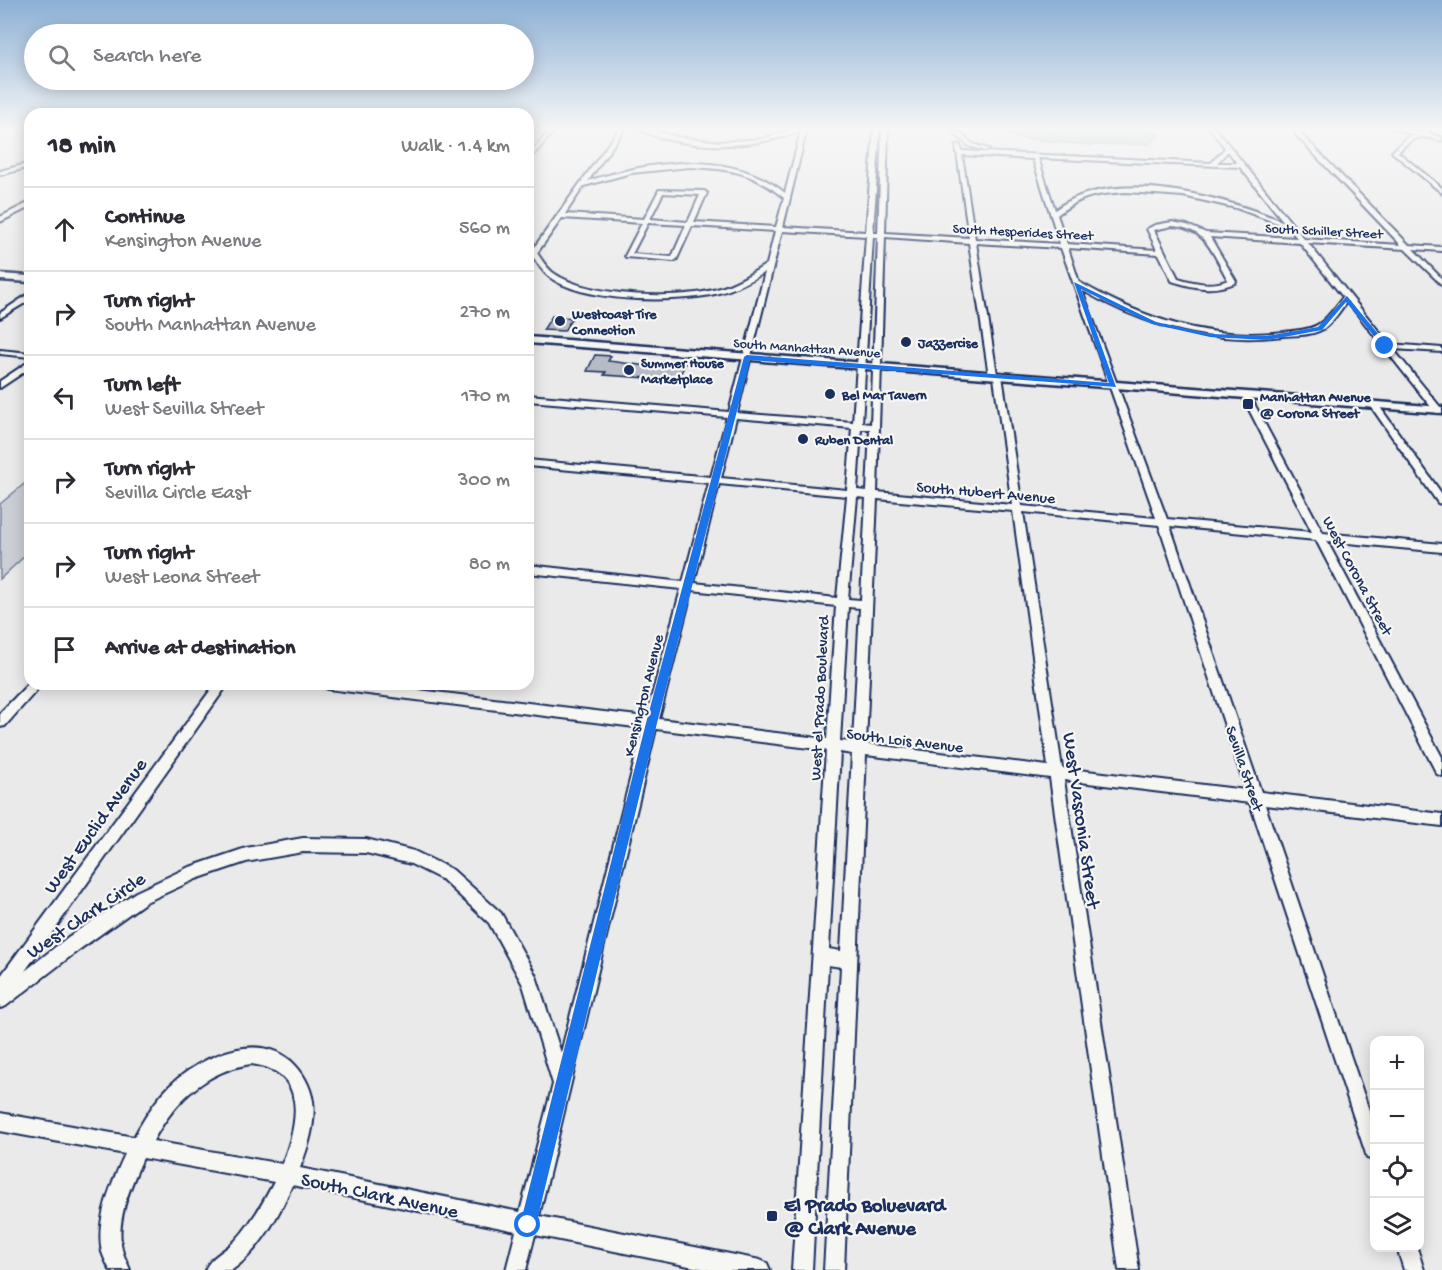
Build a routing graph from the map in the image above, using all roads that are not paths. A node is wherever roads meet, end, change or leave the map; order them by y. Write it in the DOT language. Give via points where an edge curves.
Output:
graph roads {
  1 [pos="581,187"];
  2 [pos="776,187"];
  3 [pos="789,187"];
  4 [pos="964,187"];
  5 [pos="1045,187"];
  6 [pos="1260,187"];
  7 [pos="1348,187"];
  8 [pos="874,188"];
  9 [pos="883,188"];
  10 [pos="786,197"];
  11 [pos="24,207"];
  12 [pos="1054,213"];
  13 [pos="560,216"];
  14 [pos="0,220"];
  15 [pos="646,222"];
  16 [pos="690,224"];
  17 [pos="1290,226"];
  18 [pos="778,229"];
  19 [pos="870,234"];
  20 [pos="879,235"];
  21 [pos="1205,235"];
  22 [pos="971,240"];
  23 [pos="1301,240"];
  24 [pos="1064,245"];
  25 [pos="1406,247"];
  26 [pos="1442,249"];
  27 [pos="1161,252"];
  28 [pos="534,253"];
  29 [pos="769,266"];
  30 [pos="0,277"];
  31 [pos="24,279"];
  32 [pos="866,283"];
  33 [pos="1076,283"];
  34 [pos="1442,283"];
  35 [pos="878,284"];
  36 [pos="737,285"];
  37 [pos="764,289"];
  38 [pos="1347,298"];
  39 [pos="24,301"];
  40 [pos="0,316"];
  41 [pos="534,340"];
  42 [pos="861,340"];
  43 [pos="877,341"];
  44 [pos="1385,346"];
  45 [pos="1442,350"];
  46 [pos="0,352"];
  47 [pos="24,354"];
  48 [pos="747,357"];
  49 [pos="859,365"];
  50 [pos="876,367"];
  51 [pos="24,368"];
  52 [pos="996,376"];
  53 [pos="0,386"];
  54 [pos="1113,386"];
  55 [pos="858,394"];
  56 [pos="876,395"];
  57 [pos="1246,396"];
  58 [pos="534,399"];
  59 [pos="1374,405"];
  60 [pos="1440,410"];
  61 [pos="730,415"];
  62 [pos="856,426"];
  63 [pos="875,427"];
  64 [pos="534,464"];
  65 [pos="714,481"];
  66 [pos="853,494"];
  67 [pos="872,495"];
  68 [pos="1442,501"];
  69 [pos="1016,508"];
  70 [pos="1162,522"];
  71 [pos="1320,537"];
  72 [pos="1442,548"];
  73 [pos="534,570"];
  74 [pos="687,586"];
  75 [pos="842,603"];
  76 [pos="867,605"];
  77 [pos="30,690"];
  78 [pos="218,690"];
  79 [pos="378,690"];
  80 [pos="0,722"];
  81 [pos="651,723"];
  82 [pos="834,747"];
  83 [pos="859,750"];
  84 [pos="1442,770"];
  85 [pos="1055,773"];
  86 [pos="1256,798"];
  87 [pos="1442,820"];
  88 [pos="821,956"];
  89 [pos="849,960"];
  90 [pos="0,991"];
  91 [pos="0,1000"];
  92 [pos="562,1086"];
  93 [pos="0,1122"];
  94 [pos="1372,1144"];
  95 [pos="140,1148"];
  96 [pos="288,1175"];
  97 [pos="528,1225"];
  98 [pos="1408,1252"];
  99 [pos="120,1270"];
  100 [pos="214,1270"];
  101 [pos="516,1270"];
  102 [pos="760,1270"];
  103 [pos="802,1270"];
  104 [pos="834,1270"];
  105 [pos="1129,1270"];
  106 [pos="1414,1270"];
  1 -- 13 [label="street"];
  2 -- 10 [label="street"];
  3 -- 10 [label="street, Kensington Avenue"];
  4 -- 22 [label="street, West Vasconia Street"];
  5 -- 12 [label="street, Sevilla Street"];
  6 -- 17 [label="street"];
  7 -- 25 [label="street"];
  8 -- 9 [label="street"];
  8 -- 19 [label="street, West el Prado Boulevard"];
  9 -- 20 [label="street"];
  10 -- 18 [label="street, Kensington Avenue"];
  11 -- 14 [label="street"];
  12 -- 17 [label="street" via="1076,199 1110,191 1168,192 1228,202"];
  12 -- 24 [label="street, Sevilla Street"];
  13 -- 15 [label="street, South Hesperides Street"];
  13 -- 28 [label="street"];
  15 -- 16 [label="street, South Hesperides Street"];
  15 -- 16 [label="street" via="660,191 704,194"];
  15 -- 16 [label="street" via="628,256 674,259"];
  16 -- 18 [label="street, South Hesperides Street"];
  17 -- 23 [label="street"];
  18 -- 19 [label="street, South Hesperides Street"];
  18 -- 29 [label="street, Kensington Avenue"];
  19 -- 20 [label="street, South Hesperides Street"];
  19 -- 32 [label="street, West el Prado Boulevard"];
  20 -- 22 [label="street, South Hesperides Street"];
  20 -- 35 [label="street"];
  21 -- 23 [label="street, South Schiller Street"];
  21 -- 27 [label="street, South Schiller Street" via="1187,225 1163,223 1150,229"];
  21 -- 27 [label="street" via="1233,281 1220,288 1197,287 1175,279"];
  22 -- 24 [label="street, South Hesperides Street"];
  22 -- 52 [label="street, West Vasconia Street"];
  23 -- 25 [label="street, South Schiller Street"];
  23 -- 38 [label="street"];
  24 -- 27 [label="street, South Hesperides Street"];
  24 -- 33 [label="street, Sevilla Street"];
  25 -- 26 [label="street, South Schiller Street"];
  25 -- 34 [label="street"];
  28 -- 36 [label="street" via="553,276 598,292 676,297"];
  29 -- 36 [label="street"];
  29 -- 37 [label="street, Kensington Avenue"];
  30 -- 31 [label="main road"];
  32 -- 35 [label="street"];
  32 -- 42 [label="street, West el Prado Boulevard"];
  33 -- 38 [label="street" via="1154,323 1210,336 1267,338 1320,328"];
  33 -- 54 [label="street, Sevilla Street"];
  35 -- 43 [label="street"];
  36 -- 37 [label="street"];
  37 -- 48 [label="street, Kensington Avenue"];
  38 -- 44 [label="street"];
  39 -- 40 [label="street"];
  41 -- 48 [label="main road, South Manhattan Avenue"];
  42 -- 43 [label="street"];
  42 -- 49 [label="street, West el Prado Boulevard"];
  43 -- 50 [label="street"];
  44 -- 45 [label="street"];
  44 -- 60 [label="street"];
  46 -- 47 [label="street"];
  48 -- 49 [label="main road, South Manhattan Avenue"];
  48 -- 61 [label="street, Kensington Avenue"];
  49 -- 50 [label="main road, South Manhattan Avenue"];
  49 -- 55 [label="street, West el Prado Boulevard"];
  50 -- 52 [label="main road, South Manhattan Avenue"];
  50 -- 56 [label="street"];
  51 -- 53 [label="street"];
  52 -- 54 [label="main road, South Manhattan Avenue"];
  52 -- 69 [label="street, West Vasconia Street"];
  54 -- 57 [label="main road, South Manhattan Avenue"];
  54 -- 70 [label="street, Sevilla Street"];
  55 -- 56 [label="street"];
  55 -- 62 [label="street, West el Prado Boulevard"];
  56 -- 63 [label="street"];
  57 -- 59 [label="main road, South Manhattan Avenue"];
  57 -- 71 [label="street, West Corona Street"];
  58 -- 61 [label="street"];
  59 -- 60 [label="main road, South Manhattan Avenue"];
  59 -- 68 [label="street"];
  61 -- 62 [label="street"];
  61 -- 65 [label="street, Kensington Avenue"];
  62 -- 63 [label="street"];
  62 -- 66 [label="street, West el Prado Boulevard"];
  63 -- 67 [label="street"];
  64 -- 65 [label="street, South Hubert Avenue"];
  65 -- 66 [label="street, South Hubert Avenue"];
  65 -- 74 [label="street, Kensington Avenue"];
  66 -- 67 [label="street, South Hubert Avenue"];
  66 -- 75 [label="street, West el Prado Boulevard"];
  67 -- 69 [label="street, South Hubert Avenue"];
  67 -- 76 [label="street"];
  69 -- 70 [label="street, South Hubert Avenue"];
  69 -- 85 [label="street, West Vasconia Street"];
  70 -- 71 [label="street, South Hubert Avenue"];
  70 -- 86 [label="street, Sevilla Street"];
  71 -- 72 [label="street, South Hubert Avenue"];
  71 -- 84 [label="street, West Corona Street"];
  73 -- 74 [label="street"];
  74 -- 75 [label="street"];
  74 -- 81 [label="street, Kensington Avenue"];
  75 -- 76 [label="street"];
  75 -- 82 [label="street, West el Prado Boulevard"];
  76 -- 83 [label="street"];
  77 -- 80 [label="street"];
  78 -- 90 [label="street, West Euclid Avenue"];
  79 -- 81 [label="street, South Lois Avenue"];
  81 -- 82 [label="street, South Lois Avenue"];
  81 -- 92 [label="street, Kensington Avenue"];
  82 -- 83 [label="street, South Lois Avenue"];
  82 -- 88 [label="street, West el Prado Boulevard"];
  83 -- 85 [label="street, South Lois Avenue"];
  83 -- 89 [label="street"];
  85 -- 86 [label="street, South Lois Avenue"];
  85 -- 105 [label="street, West Vasconia Street"];
  86 -- 87 [label="street, South Lois Avenue"];
  86 -- 94 [label="street, Sevilla Street"];
  88 -- 89 [label="street"];
  88 -- 103 [label="street, West el Prado Boulevard"];
  89 -- 104 [label="street"];
  91 -- 92 [label="street, West Clark Circle" via="141,897 192,873 246,855 303,845 366,846 414,858 448,874 495,918 530,982"];
  92 -- 97 [label="street, Kensington Avenue"];
  93 -- 95 [label="street, South Clark Avenue"];
  95 -- 96 [label="street, South Clark Avenue"];
  95 -- 96 [label="street" via="177,1091 205,1070 235,1056 263,1055 285,1065 301,1083 301,1136"];
  95 -- 99 [label="street" via="120,1186 112,1213 110,1244"];
  96 -- 97 [label="street, South Clark Avenue"];
  96 -- 100 [label="street" via="251,1238"];
  97 -- 101 [label="street, Kensington Avenue"];
  97 -- 102 [label="street, South Clark Avenue"];
  98 -- 106 [label="street"];
}
